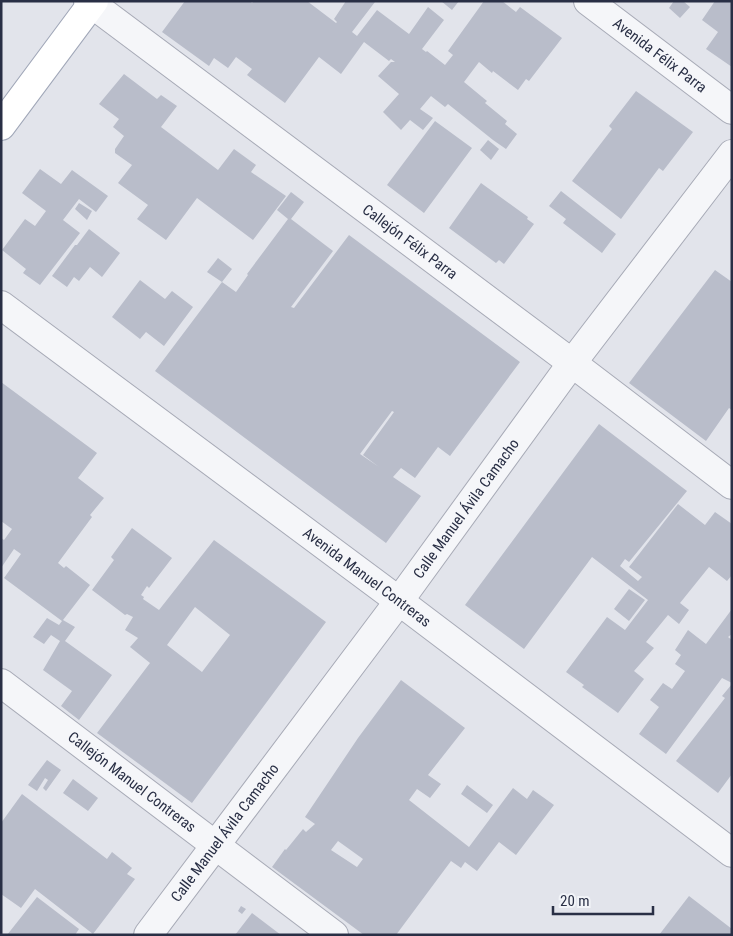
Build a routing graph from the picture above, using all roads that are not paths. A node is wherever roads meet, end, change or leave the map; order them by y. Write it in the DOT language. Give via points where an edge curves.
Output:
graph roads {
  1 [pos="588,1"];
  2 [pos="91,2"];
  3 [pos="732,110"];
  4 [pos="1,126"];
  5 [pos="732,154"];
  6 [pos="1,305"];
  7 [pos="572,363"];
  8 [pos="732,485"];
  9 [pos="399,601"];
  10 [pos="1,683"];
  11 [pos="214,845"];
  12 [pos="732,853"];
  13 [pos="148,935"];
  14 [pos="334,935"];
  1 -- 3 [label="street, Avenida Félix Parra"];
  2 -- 4 [label="main road"];
  2 -- 7 [label="street, Callejón Félix Parra"];
  5 -- 7 [label="street, Calle Manuel Ávila Camacho"];
  6 -- 9 [label="street, Avenida Manuel Contreras"];
  7 -- 8 [label="street, Callejón Félix Parra"];
  7 -- 9 [label="street, Calle Manuel Ávila Camacho"];
  9 -- 11 [label="street, Calle Manuel Ávila Camacho"];
  9 -- 12 [label="street, Avenida Manuel Contreras"];
  10 -- 11 [label="street, Callejón Manuel Contreras"];
  11 -- 13 [label="street, Calle Manuel Ávila Camacho"];
  11 -- 14 [label="street, Callejón Manuel Contreras"];
}
